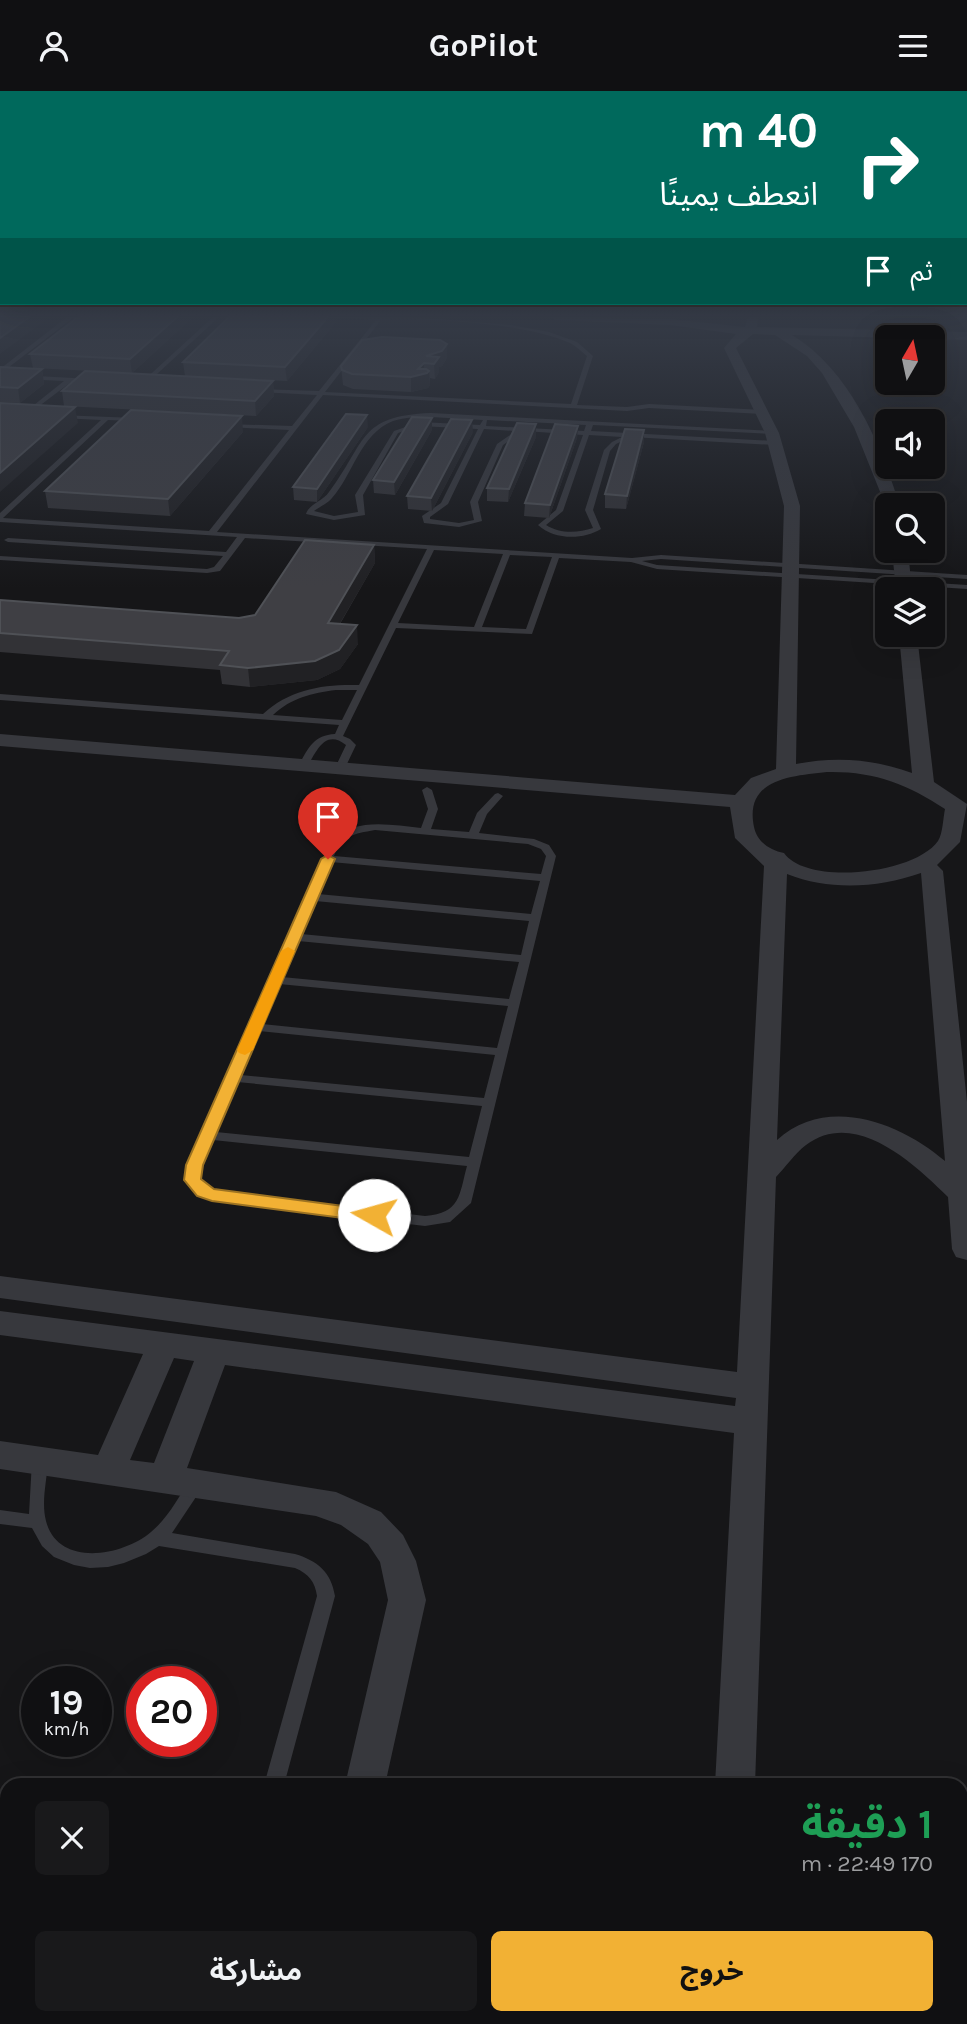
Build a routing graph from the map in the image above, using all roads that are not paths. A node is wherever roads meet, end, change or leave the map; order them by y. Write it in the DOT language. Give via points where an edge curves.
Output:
graph roads {
  1 [pos="35,407"];
  2 [pos="310,407"];
  3 [pos="595,407"];
  4 [pos="761,407"];
  5 [pos="848,407"];
  6 [pos="13,414"];
  7 [pos="26,414"];
  8 [pos="764,414"];
  9 [pos="40,415"];
  10 [pos="53,416"];
  11 [pos="107,418"];
  12 [pos="147,420"];
  13 [pos="531,420"];
  14 [pos="485,421"];
  15 [pos="214,424"];
  16 [pos="588,427"];
  17 [pos="293,428"];
  18 [pos="526,428"];
  19 [pos="634,434"];
  20 [pos="774,438"];
  21 [pos="888,493"];
  22 [pos="0,519"];
  23 [pos="27,522"];
  24 [pos="211,534"];
  25 [pos="242,536"];
  26 [pos="8,540"];
  27 [pos="0,548"];
  28 [pos="431,548"];
  29 [pos="507,552"];
  30 [pos="228,554"];
  31 [pos="556,555"];
  32 [pos="0,558"];
  33 [pos="792,570"];
  34 [pos="967,576"];
  35 [pos="945,578"];
  36 [pos="875,579"];
  37 [pos="945,585"];
  38 [pos="967,587"];
  39 [pos="394,625"];
  40 [pos="477,630"];
  41 [pos="909,647"];
  42 [pos="363,688"];
  43 [pos="0,697"];
  44 [pos="265,717"];
  45 [pos="345,723"];
  46 [pos="338,737"];
  47 [pos="0,740"];
  48 [pos="0,754"];
  49 [pos="304,765"];
  50 [pos="340,768"];
  51 [pos="786,771"];
  52 [pos="924,785"];
  53 [pos="427,790"];
  54 [pos="498,796"];
  55 [pos="740,809"];
  56 [pos="962,810"];
  57 [pos="425,832"];
  58 [pos="473,836"];
  59 [pos="964,850"];
  60 [pos="776,858"];
  61 [pos="328,859"];
  62 [pos="932,871"];
  63 [pos="547,878"];
  64 [pos="312,897"];
  65 [pos="536,918"];
  66 [pos="294,937"];
  67 [pos="526,959"];
  68 [pos="275,980"];
  69 [pos="515,1003"];
  70 [pos="255,1027"];
  71 [pos="503,1052"];
  72 [pos="233,1078"];
  73 [pos="489,1103"];
  74 [pos="208,1135"];
  75 [pos="475,1162"];
  76 [pos="764,1174"];
  77 [pos="962,1194"];
  78 [pos="967,1249"];
  79 [pos="0,1287"];
  80 [pos="0,1323"];
  81 [pos="163,1346"];
  82 [pos="214,1352"];
  83 [pos="753,1387"];
  84 [pos="751,1422"];
  85 [pos="0,1455"];
  86 [pos="40,1461"];
  87 [pos="108,1470"];
  88 [pos="181,1481"];
  89 [pos="0,1517"];
  90 [pos="38,1522"];
  91 [pos="157,1538"];
  92 [pos="276,1778"];
  93 [pos="367,1778"];
  94 [pos="736,1778"];
  1 -- 7 [label="lane"];
  2 -- 17 [label="lane"];
  3 -- 8 [label="lane" via="659,415"];
  4 -- 8 [label="street"];
  5 -- 21 [label="street"];
  6 -- 7 [label="lane"];
  7 -- 9 [label="lane"];
  8 -- 20 [label="street"];
  10 -- 11 [label="lane"];
  11 -- 12 [label="lane"];
  11 -- 22 [label="lane"];
  13 -- 14 [label="lane"];
  13 -- 16 [label="lane"];
  13 -- 18 [label="lane"];
  14 -- 14 [label="lane" via="413,415 378,424 329,497 309,512 334,518 362,513 359,495 400,429"];
  14 -- 18 [label="lane"];
  14 -- 18 [label="lane" via="446,501 426,516 427,521 458,525 478,521 474,502 500,444"];
  15 -- 17 [label="lane"];
  16 -- 18 [label="lane"];
  16 -- 19 [label="lane"];
  16 -- 19 [label="lane" via="559,511 542,525 549,530 577,533 597,529 589,510 607,450"];
  16 -- 20 [label="lane"];
  17 -- 24 [label="lane"];
  19 -- 20 [label="lane"];
  20 -- 33 [label="street" via="792,506"];
  22 -- 23 [label="lane"];
  23 -- 24 [label="lane"];
  23 -- 26 [label="lane"];
  24 -- 25 [label="lane"];
  25 -- 28 [label="lane"];
  25 -- 30 [label="lane"];
  26 -- 27 [label="lane"];
  26 -- 30 [label="lane"];
  28 -- 29 [label="lane"];
  28 -- 39 [label="lane"];
  29 -- 31 [label="lane"];
  29 -- 40 [label="lane"];
  30 -- 32 [label="lane" via="217,569 207,571"];
  31 -- 33 [label="lane" via="632,560 657,567"];
  31 -- 40 [label="lane" via="529,632"];
  33 -- 36 [label="lane"];
  33 -- 51 [label="street"];
  34 -- 35 [label="lane"];
  37 -- 38 [label="lane"];
  39 -- 40 [label="lane"];
  39 -- 42 [label="lane"];
  41 -- 52 [label="street"];
  42 -- 44 [label="lane" via="303,693"];
  42 -- 45 [label="lane"];
  43 -- 44 [label="lane"];
  44 -- 45 [label="lane"];
  45 -- 46 [label="lane"];
  46 -- 49 [label="lane" via="316,742"];
  46 -- 50 [label="lane" via="351,745"];
  47 -- 49 [label="street"];
  48 -- 53 [label="street"];
  49 -- 50 [label="street"];
  50 -- 55 [label="street"];
  51 -- 52 [label="street" via="855,767 892,773"];
  51 -- 55 [label="street" via="758,784"];
  52 -- 56 [label="street"];
  53 -- 54 [label="street"];
  53 -- 57 [label="lane" via="433,809"];
  54 -- 55 [label="street"];
  54 -- 58 [label="lane" via="482,813"];
  55 -- 60 [label="street" via="744,831"];
  56 -- 59 [label="street" via="967,837"];
  57 -- 58 [label="lane"];
  57 -- 61 [label="lane" via="358,828 338,838"];
  58 -- 63 [label="lane" via="530,841 545,847 551,856"];
  59 -- 62 [label="street"];
  60 -- 62 [label="street" via="804,870 860,880 904,879"];
  60 -- 76 [label="street"];
  61 -- 63 [label="lane"];
  61 -- 64 [label="lane"];
  62 -- 77 [label="street"];
  63 -- 65 [label="lane"];
  64 -- 65 [label="lane"];
  64 -- 66 [label="lane"];
  65 -- 67 [label="lane"];
  66 -- 67 [label="lane"];
  66 -- 68 [label="lane"];
  67 -- 69 [label="lane"];
  68 -- 69 [label="lane"];
  68 -- 70 [label="lane"];
  69 -- 71 [label="lane"];
  70 -- 71 [label="lane"];
  70 -- 72 [label="lane"];
  71 -- 73 [label="lane"];
  72 -- 73 [label="lane"];
  72 -- 74 [label="lane"];
  73 -- 75 [label="lane"];
  74 -- 75 [label="lane"];
  74 -- 75 [label="lane" via="192,1173 192,1180 203,1192 425,1221 444,1219 460,1210"];
  76 -- 77 [label="street" via="795,1139 812,1130 857,1126 902,1140"];
  76 -- 83 [label="street"];
  77 -- 78 [label="street"];
  79 -- 83 [label="street"];
  80 -- 81 [label="street"];
  81 -- 82 [label="street"];
  81 -- 87 [label="street"];
  82 -- 84 [label="street"];
  82 -- 88 [label="street"];
  83 -- 84 [label="street"];
  84 -- 94 [label="street"];
  85 -- 86 [label="street"];
  86 -- 87 [label="street"];
  86 -- 90 [label="lane"];
  87 -- 88 [label="street"];
  88 -- 91 [label="lane"];
  88 -- 93 [label="street" via="341,1507 364,1518 397,1553 407,1600"];
  89 -- 90 [label="lane"];
  90 -- 91 [label="lane" via="54,1547 85,1561 123,1556"];
  91 -- 92 [label="lane" via="295,1561 321,1577 326,1596"];
}
